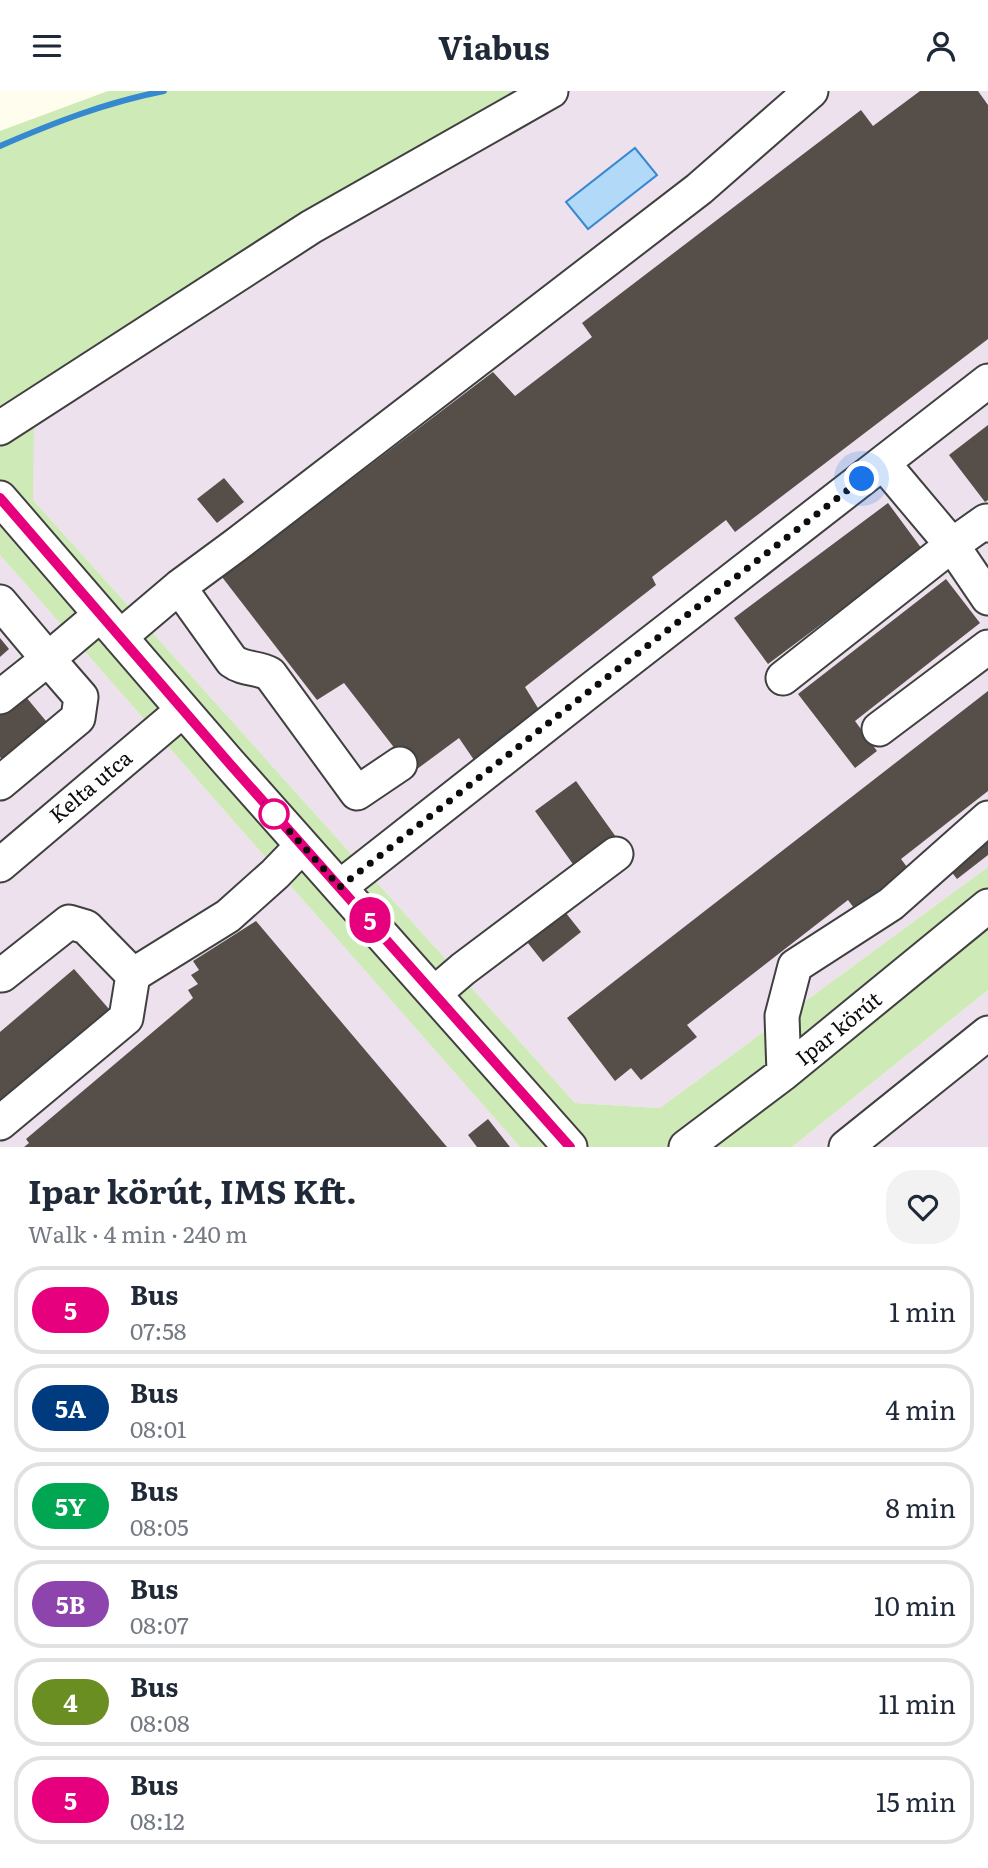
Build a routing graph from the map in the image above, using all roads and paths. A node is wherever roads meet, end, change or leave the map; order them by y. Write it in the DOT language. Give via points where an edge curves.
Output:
graph roads {
  1 [pos="551,91"];
  2 [pos="811,91"];
  3 [pos="988,381"];
  4 [pos="0,428"];
  5 [pos="883,463"];
  6 [pos="0,498"];
  7 [pos="987,522"];
  8 [pos="952,545"];
  9 [pos="179,587"];
  10 [pos="988,598"];
  11 [pos="0,602"];
  12 [pos="110,626"];
  13 [pos="988,647"];
  14 [pos="48,659"];
  15 [pos="783,678"];
  16 [pos="0,697"];
  17 [pos="183,710"];
  18 [pos="879,729"];
  19 [pos="400,764"];
  20 [pos="0,782"];
  21 [pos="988,818"];
  22 [pos="302,846"];
  23 [pos="616,854"];
  24 [pos="0,865"];
  25 [pos="340,887"];
  26 [pos="988,906"];
  27 [pos="2,975"];
  28 [pos="133,975"];
  29 [pos="435,993"];
  30 [pos="988,1033"];
  31 [pos="784,1073"];
  32 [pos="0,1123"];
  33 [pos="570,1147"];
  34 [pos="686,1147"];
  35 [pos="846,1147"];
  1 -- 4 [label="street" via="311,227"];
  2 -- 9 [label="street" via="699,189"];
  3 -- 5 [label="street"];
  5 -- 8 [label="street"];
  5 -- 25 [label="street"];
  6 -- 12 [label="street"];
  7 -- 8 [label="street"];
  8 -- 10 [label="street"];
  8 -- 15 [label="street"];
  9 -- 12 [label="street"];
  9 -- 19 [label="street" via="232,661 270,674 357,793"];
  11 -- 14 [label="street"];
  12 -- 14 [label="street"];
  12 -- 17 [label="street"];
  13 -- 18 [label="street"];
  14 -- 16 [label="street"];
  14 -- 20 [label="street" via="81,697 78,718"];
  17 -- 22 [label="street"];
  17 -- 24 [label="street, Kelta utca"];
  21 -- 31 [label="street" via="891,904 795,966 782,1016"];
  22 -- 25 [label="street"];
  22 -- 28 [label="street" via="228,916"];
  23 -- 29 [label="street"];
  25 -- 29 [label="street"];
  26 -- 31 [label="street, Ipar körút"];
  27 -- 28 [label="street" via="69,922 86,927"];
  28 -- 32 [label="street" via="126,1018"];
  29 -- 33 [label="street"];
  30 -- 35 [label="street"];
  31 -- 34 [label="street, Ipar körút"];
}
